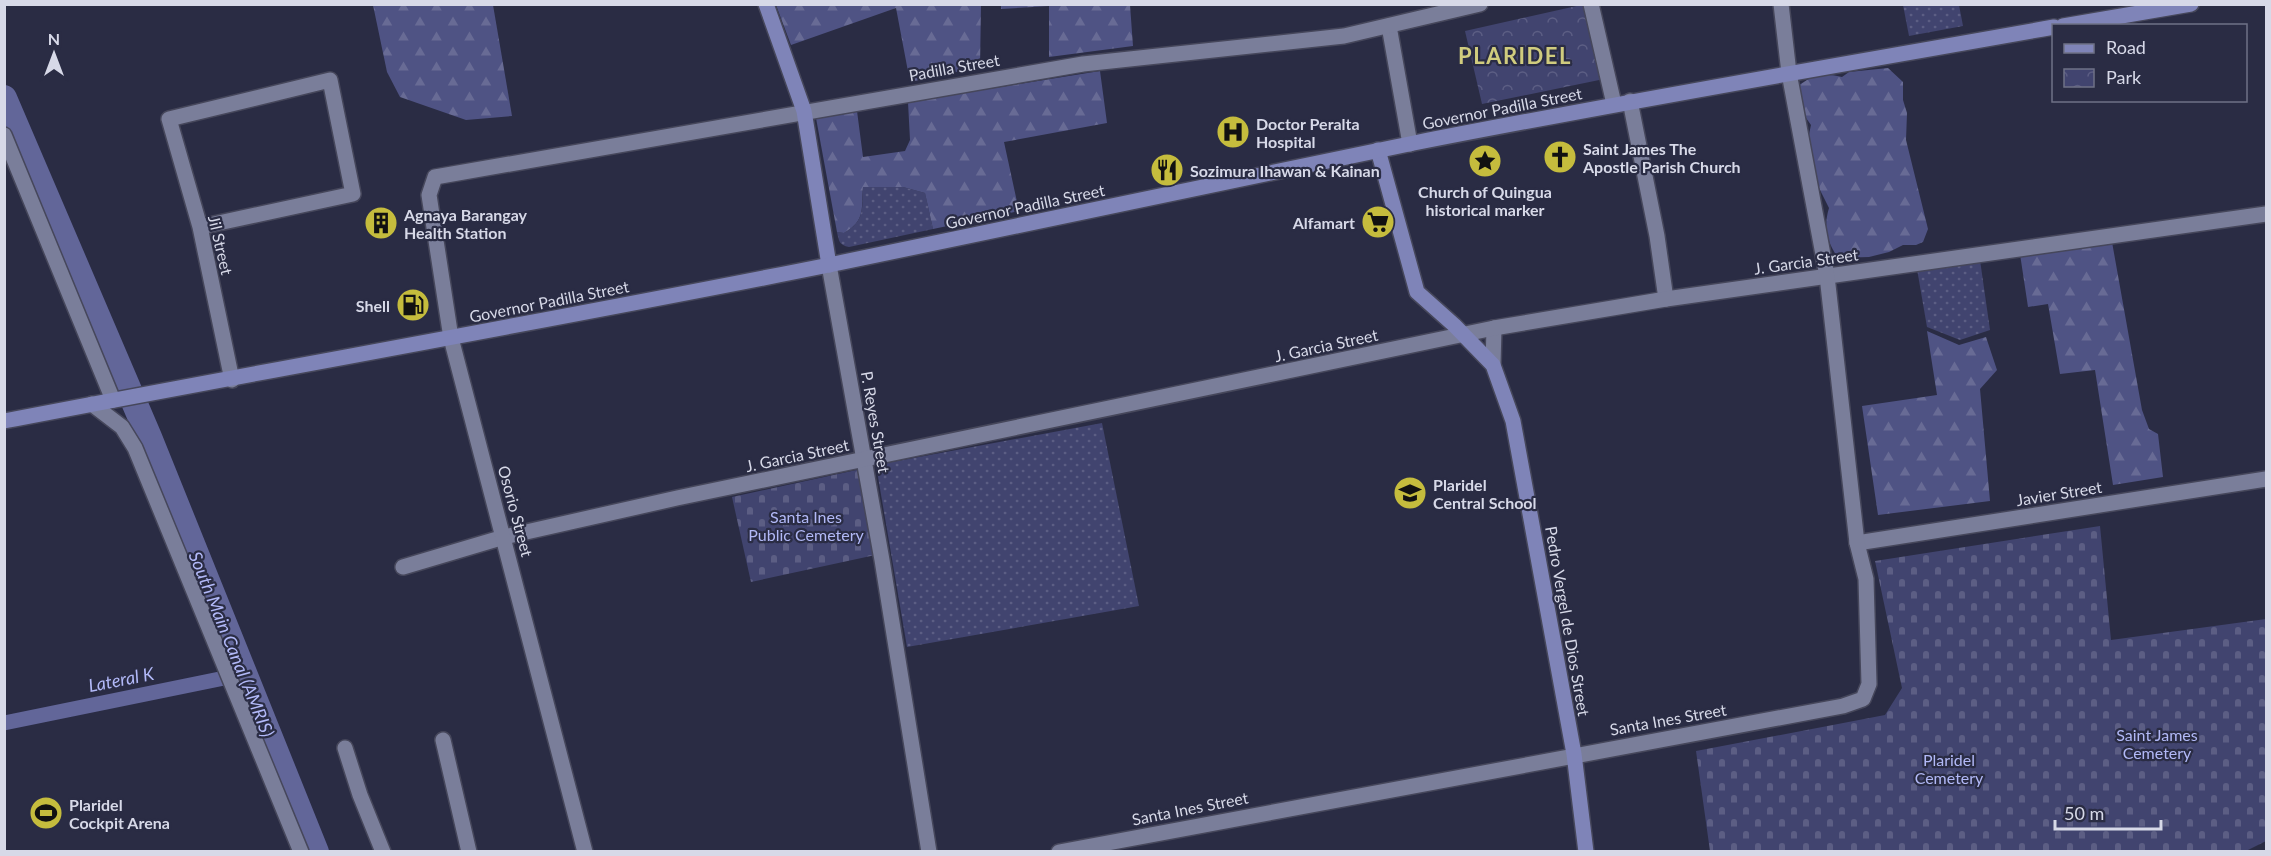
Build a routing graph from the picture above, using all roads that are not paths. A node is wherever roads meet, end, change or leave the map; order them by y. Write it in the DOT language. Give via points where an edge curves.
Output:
graph roads {
  1 [pos="766,4"];
  2 [pos="1480,4"];
  3 [pos="1591,4"];
  4 [pos="1781,4"];
  5 [pos="2191,4"];
  6 [pos="1458,7"];
  7 [pos="2075,24"];
  8 [pos="1389,26"];
  9 [pos="2052,27"];
  10 [pos="1789,73"];
  11 [pos="1630,101"];
  12 [pos="1614,104"];
  13 [pos="804,111"];
  14 [pos="4,135"];
  15 [pos="1410,144"];
  16 [pos="1378,150"];
  17 [pos="435,177"];
  18 [pos="2266,214"];
  19 [pos="200,227"];
  20 [pos="829,265"];
  21 [pos="1827,276"];
  22 [pos="1666,299"];
  23 [pos="1494,328"];
  24 [pos="1464,335"];
  25 [pos="451,338"];
  26 [pos="1493,365"];
  27 [pos="231,380"];
  28 [pos="114,400"];
  29 [pos="92,404"];
  30 [pos="4,421"];
  31 [pos="865,459"];
  32 [pos="2266,479"];
  33 [pos="504,537"];
  34 [pos="1857,543"];
  35 [pos="403,567"];
  36 [pos="443,740"];
  37 [pos="345,748"];
  38 [pos="1574,754"];
  39 [pos="301,852"];
  40 [pos="383,852"];
  41 [pos="469,852"];
  42 [pos="585,852"];
  43 [pos="929,852"];
  44 [pos="1059,852"];
  45 [pos="1587,852"];
  1 -- 13 [label="main road, P. Reyes Street"];
  2 -- 6 [label="street, Padilla Street"];
  3 -- 12 [label="street"];
  4 -- 10 [label="street, Santa Ines Street"];
  5 -- 7 [label="main road"];
  6 -- 8 [label="street, Padilla Street"];
  8 -- 13 [label="street, Padilla Street" via="1344,36 1083,63"];
  8 -- 15 [label="street"];
  9 -- 10 [label="main road, Governor Padilla Street"];
  10 -- 11 [label="main road, Governor Padilla Street"];
  10 -- 21 [label="street, Santa Ines Street"];
  11 -- 12 [label="main road, Governor Padilla Street"];
  11 -- 22 [label="street"];
  12 -- 15 [label="main road, Governor Padilla Street"];
  13 -- 17 [label="street, Padilla Street"];
  13 -- 20 [label="main road, P. Reyes Street"];
  14 -- 28 [label="street"];
  15 -- 16 [label="main road, Governor Padilla Street"];
  16 -- 20 [label="main road, Governor Padilla Street"];
  16 -- 24 [label="main road, Pedro Vergel de Dios Street" via="1418,292"];
  17 -- 25 [label="street, Osorio Street" via="429,195"];
  18 -- 21 [label="street, J. Garcia Street"];
  19 -- 19 [label="street, Jil Street" via="353,194 330,80 169,119"];
  19 -- 27 [label="street, Jil Street"];
  20 -- 25 [label="main road, Governor Padilla Street"];
  20 -- 31 [label="street, P. Reyes Street"];
  21 -- 22 [label="street, J. Garcia Street"];
  21 -- 34 [label="street, Santa Ines Street"];
  22 -- 23 [label="street, J. Garcia Street"];
  23 -- 24 [label="street, J. Garcia Street"];
  23 -- 26 [label="street, Pedro Vergel de Dios Street"];
  24 -- 26 [label="main road, Pedro Vergel de Dios Street"];
  24 -- 31 [label="street, J. Garcia Street"];
  25 -- 27 [label="main road, Governor Padilla Street"];
  25 -- 33 [label="street, Osorio Street"];
  26 -- 38 [label="main road, Pedro Vergel de Dios Street" via="1513,421"];
  27 -- 28 [label="main road, Governor Padilla Street"];
  28 -- 29 [label="main road, Governor Padilla Street"];
  29 -- 30 [label="main road, Governor Padilla Street"];
  29 -- 39 [label="street" via="122,427 135,448"];
  31 -- 33 [label="street, J. Garcia Street"];
  31 -- 43 [label="street, P. Reyes Street"];
  32 -- 34 [label="street, Javier Street"];
  33 -- 35 [label="street, J. Garcia Street"];
  33 -- 42 [label="street, Osorio Street"];
  34 -- 38 [label="street, Santa Ines Street" via="1866,579 1869,684 1863,699"];
  36 -- 41 [label="street"];
  37 -- 40 [label="street"];
  38 -- 44 [label="street, Santa Ines Street"];
  38 -- 45 [label="main road, Pedro Vergel de Dios Street"];
}
